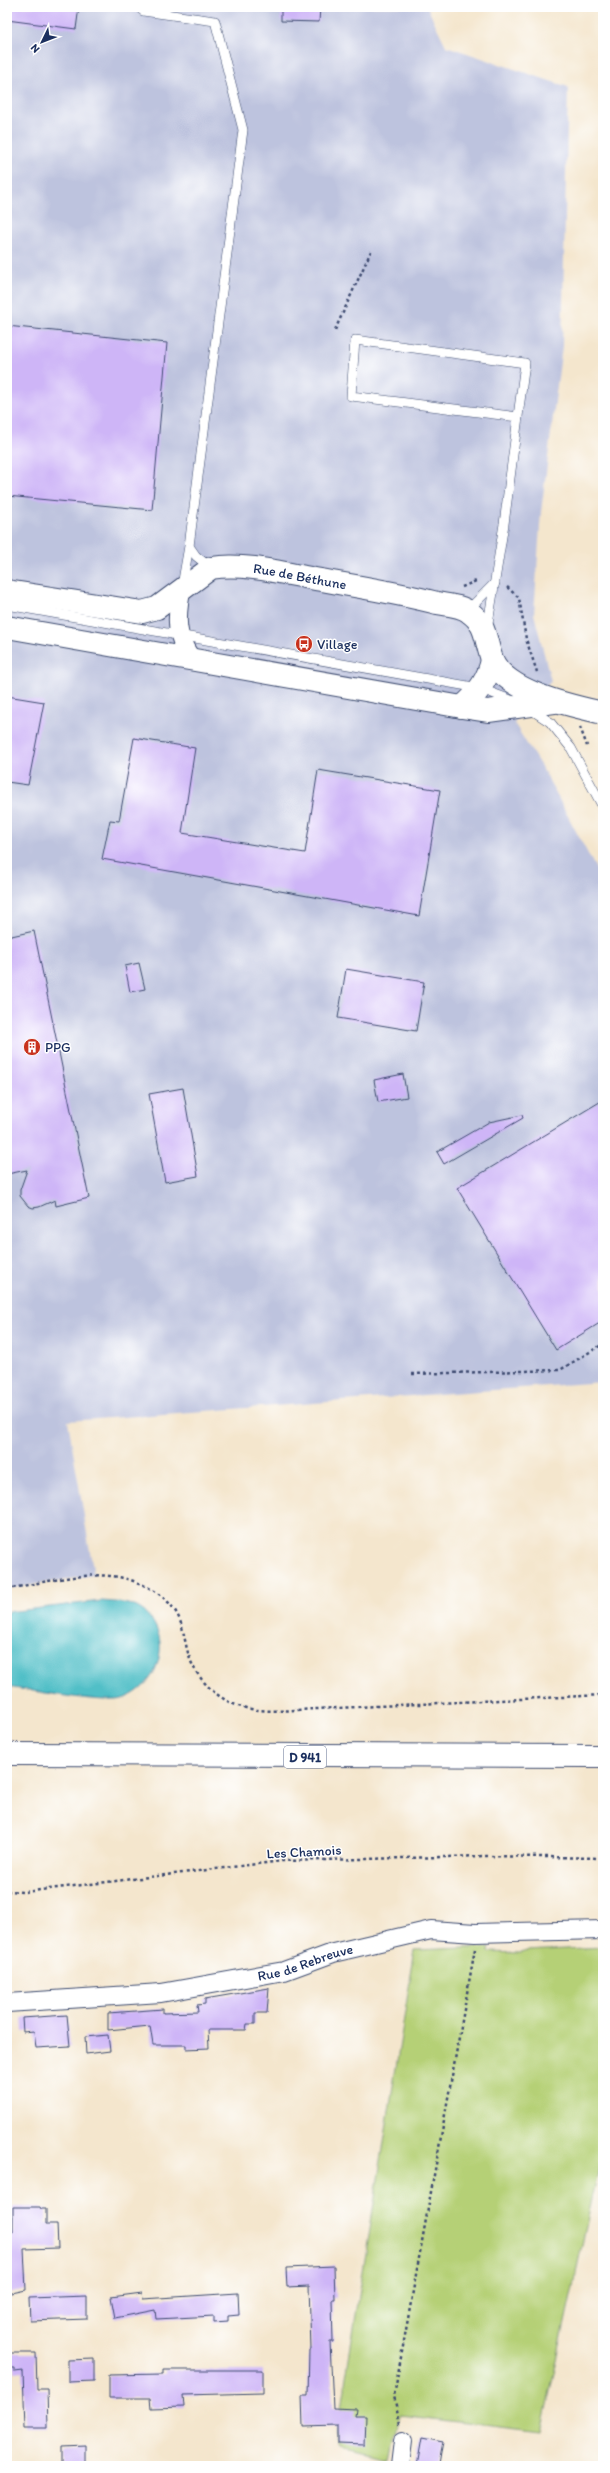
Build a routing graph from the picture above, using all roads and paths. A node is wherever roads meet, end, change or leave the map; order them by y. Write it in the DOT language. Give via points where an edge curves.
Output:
graph roads {
  1 [pos="139,7"];
  2 [pos="372,249"];
  3 [pos="335,330"];
  4 [pos="518,417"];
  5 [pos="189,546"];
  6 [pos="211,568"];
  7 [pos="495,583"];
  8 [pos="459,588"];
  9 [pos="7,591"];
  10 [pos="181,592"];
  11 [pos="7,605"];
  12 [pos="468,610"];
  13 [pos="7,627"];
  14 [pos="179,635"];
  15 [pos="487,635"];
  16 [pos="192,659"];
  17 [pos="492,660"];
  18 [pos="538,675"];
  19 [pos="479,688"];
  20 [pos="558,702"];
  21 [pos="525,705"];
  22 [pos="462,707"];
  23 [pos="593,711"];
  24 [pos="589,750"];
  25 [pos="603,807"];
  26 [pos="603,1344"];
  27 [pos="412,1374"];
  28 [pos="7,1589"];
  29 [pos="603,1694"];
  30 [pos="7,1754"];
  31 [pos="603,1756"];
  32 [pos="603,1858"];
  33 [pos="7,1891"];
  34 [pos="603,1930"];
  35 [pos="475,1933"];
  36 [pos="7,2003"];
  37 [pos="403,2441"];
  38 [pos="400,2466"];
  1 -- 5 [label="lane" via="143,11 215,21 243,130"];
  2 -- 3 [label="path"];
  4 -- 4 [label="lane" via="525,364 356,340 351,396"];
  4 -- 7 [label="lane"];
  5 -- 6 [label="lane" via="196,556"];
  5 -- 10 [label="lane"];
  6 -- 10 [label="street"];
  6 -- 12 [label="street, Rue de Béthune" via="265,570 413,597"];
  7 -- 8 [label="path" via="484,578"];
  7 -- 12 [label="lane"];
  7 -- 15 [label="lane"];
  7 -- 18 [label="path" via="510,588 520,598 526,639"];
  9 -- 10 [label="street" via="142,612 156,608"];
  10 -- 14 [label="street" via="176,615"];
  11 -- 14 [label="lane"];
  12 -- 15 [label="street" via="479,620"];
  13 -- 16 [label="street"];
  14 -- 16 [label="street"];
  14 -- 19 [label="lane"];
  15 -- 17 [label="street"];
  16 -- 22 [label="street"];
  17 -- 19 [label="street" via="488,677"];
  17 -- 20 [label="street" via="507,677 525,689"];
  19 -- 21 [label="lane"];
  19 -- 22 [label="street" via="473,698"];
  20 -- 21 [label="street"];
  20 -- 23 [label="street"];
  21 -- 22 [label="street" via="488,710"];
  21 -- 25 [label="lane" via="550,722 571,748"];
  23 -- 24 [label="path" via="579,730"];
  26 -- 27 [label="path" via="560,1370"];
  28 -- 29 [label="path" via="94,1575 135,1581 150,1588 167,1602 178,1617 188,1655 199,1674 216,1693 242,1707 269,1711"];
  30 -- 31 [label="street, D 941"];
  32 -- 33 [label="path, Les Chamois" via="485,1856 282,1861 24,1892"];
  34 -- 35 [label="street, Rue de Rebreuve"];
  35 -- 36 [label="street, Rue de Rebreuve" via="431,1930 333,1953 284,1971 161,1993"];
  35 -- 37 [label="path" via="475,1947 394,2396"];
  37 -- 38 [label="street"];
}
